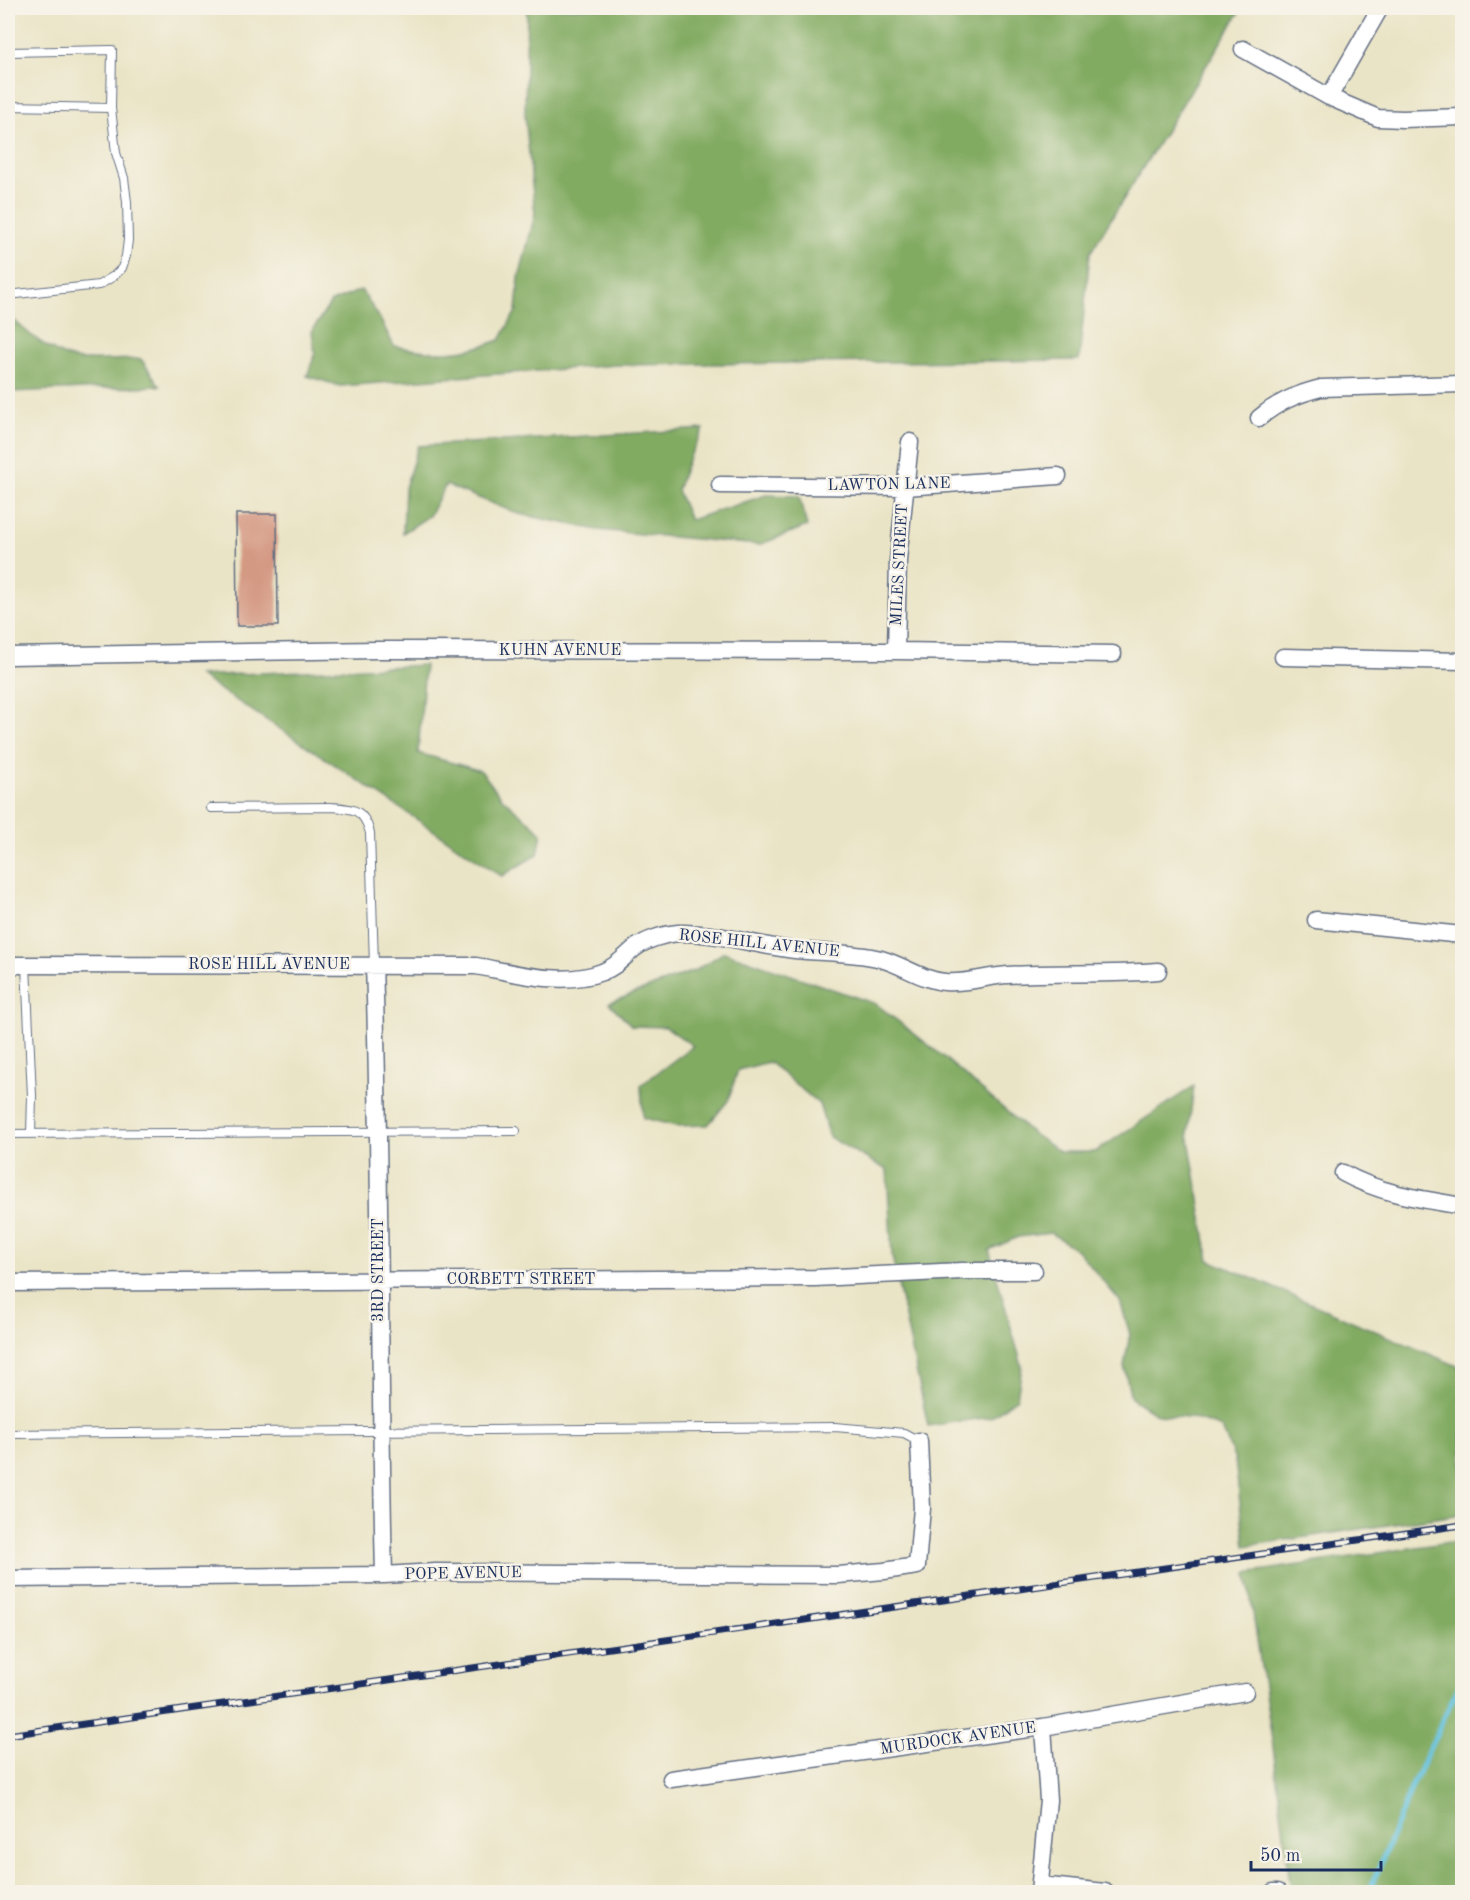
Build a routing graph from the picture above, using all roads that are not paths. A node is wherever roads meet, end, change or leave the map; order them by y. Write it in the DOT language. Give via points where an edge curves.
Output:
graph roads {
  1 [pos="1380,8"];
  2 [pos="1244,49"];
  3 [pos="8,52"];
  4 [pos="1329,97"];
  5 [pos="8,106"];
  6 [pos="111,108"];
  7 [pos="1462,117"];
  8 [pos="8,295"];
  9 [pos="1462,384"];
  10 [pos="1259,418"];
  11 [pos="910,442"];
  12 [pos="1058,476"];
  13 [pos="720,485"];
  14 [pos="905,487"];
  15 [pos="896,651"];
  16 [pos="1113,654"];
  17 [pos="8,656"];
  18 [pos="1283,657"];
  19 [pos="1462,661"];
  20 [pos="211,808"];
  21 [pos="1316,920"];
  22 [pos="1462,935"];
  23 [pos="8,965"];
  24 [pos="26,965"];
  25 [pos="374,965"];
  26 [pos="1158,971"];
  27 [pos="516,1131"];
  28 [pos="380,1132"];
  29 [pos="8,1134"];
  30 [pos="31,1134"];
  31 [pos="1343,1173"];
  32 [pos="1462,1206"];
  33 [pos="1034,1271"];
  34 [pos="379,1280"];
  35 [pos="8,1282"];
  36 [pos="381,1430"];
  37 [pos="8,1434"];
  38 [pos="919,1441"];
  39 [pos="384,1575"];
  40 [pos="8,1579"];
  41 [pos="1245,1692"];
  42 [pos="1043,1727"];
  43 [pos="671,1779"];
  44 [pos="1040,1889"];
  45 [pos="1278,1892"];
  46 [pos="1105,1893"];
  47 [pos="1273,1893"];
  1 -- 4 [label="street"];
  2 -- 4 [label="street"];
  3 -- 6 [label="lane" via="112,51"];
  4 -- 7 [label="street" via="1378,118"];
  5 -- 6 [label="lane"];
  6 -- 8 [label="lane" via="127,202 128,240 122,268 99,285"];
  9 -- 10 [label="street" via="1321,388 1275,405"];
  11 -- 14 [label="street, MILES STREET"];
  12 -- 14 [label="street, LAWTON LANE"];
  13 -- 14 [label="street, LAWTON LANE"];
  14 -- 15 [label="street, MILES STREET"];
  15 -- 16 [label="street, KUHN AVENUE"];
  15 -- 17 [label="street, KUHN AVENUE" via="377,650"];
  18 -- 19 [label="street"];
  20 -- 25 [label="lane" via="330,807 361,813 370,833"];
  21 -- 22 [label="street"];
  23 -- 24 [label="street, ROSE HILL AVENUE"];
  24 -- 25 [label="street, ROSE HILL AVENUE"];
  24 -- 30 [label="lane"];
  25 -- 26 [label="street, ROSE HILL AVENUE" via="476,966 540,976 586,976 603,972 645,942 676,933 870,957 944,982 1023,974"];
  25 -- 28 [label="street, 3RD STREET"];
  27 -- 28 [label="lane"];
  28 -- 30 [label="lane"];
  28 -- 34 [label="street, 3RD STREET"];
  29 -- 30 [label="lane"];
  31 -- 32 [label="street" via="1388,1193"];
  33 -- 34 [label="street, CORBETT STREET" via="815,1278"];
  34 -- 35 [label="street, CORBETT STREET"];
  34 -- 36 [label="street, 3RD STREET"];
  36 -- 37 [label="lane"];
  36 -- 38 [label="lane" via="834,1427 904,1433"];
  36 -- 39 [label="street, 3RD STREET"];
  38 -- 39 [label="street, POPE AVENUE" via="922,1508 917,1566 838,1575"];
  39 -- 40 [label="street, POPE AVENUE"];
  41 -- 42 [label="street, MURDOCK AVENUE"];
  42 -- 43 [label="street, MURDOCK AVENUE"];
  42 -- 44 [label="street" via="1048,1800"];
  44 -- 46 [label="street"];
  45 -- 47 [label="street"];
}
